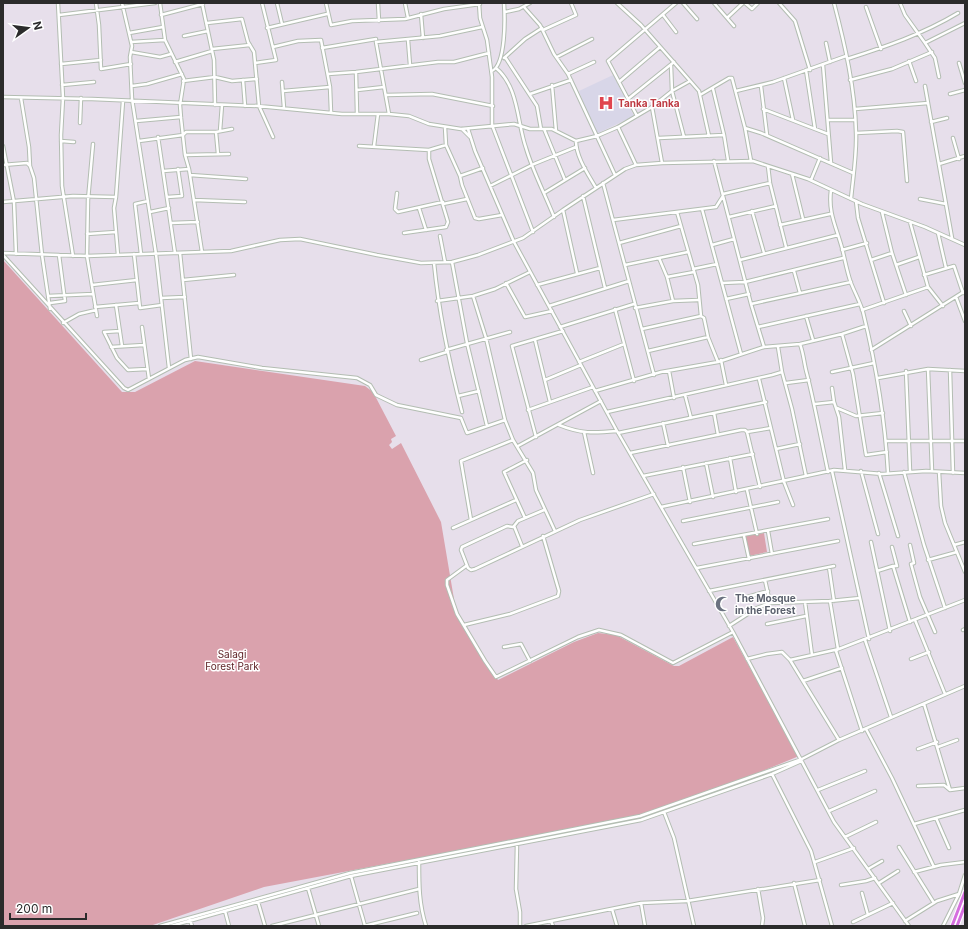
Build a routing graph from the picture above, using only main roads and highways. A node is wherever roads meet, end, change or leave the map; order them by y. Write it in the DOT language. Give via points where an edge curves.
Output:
graph roads {
  1 [pos="965,892"];
  2 [pos="965,905"];
  3 [pos="952,926"];
  4 [pos="957,926"];
  1 -- 3 [label="main road"];
  2 -- 4 [label="main road"];
}
